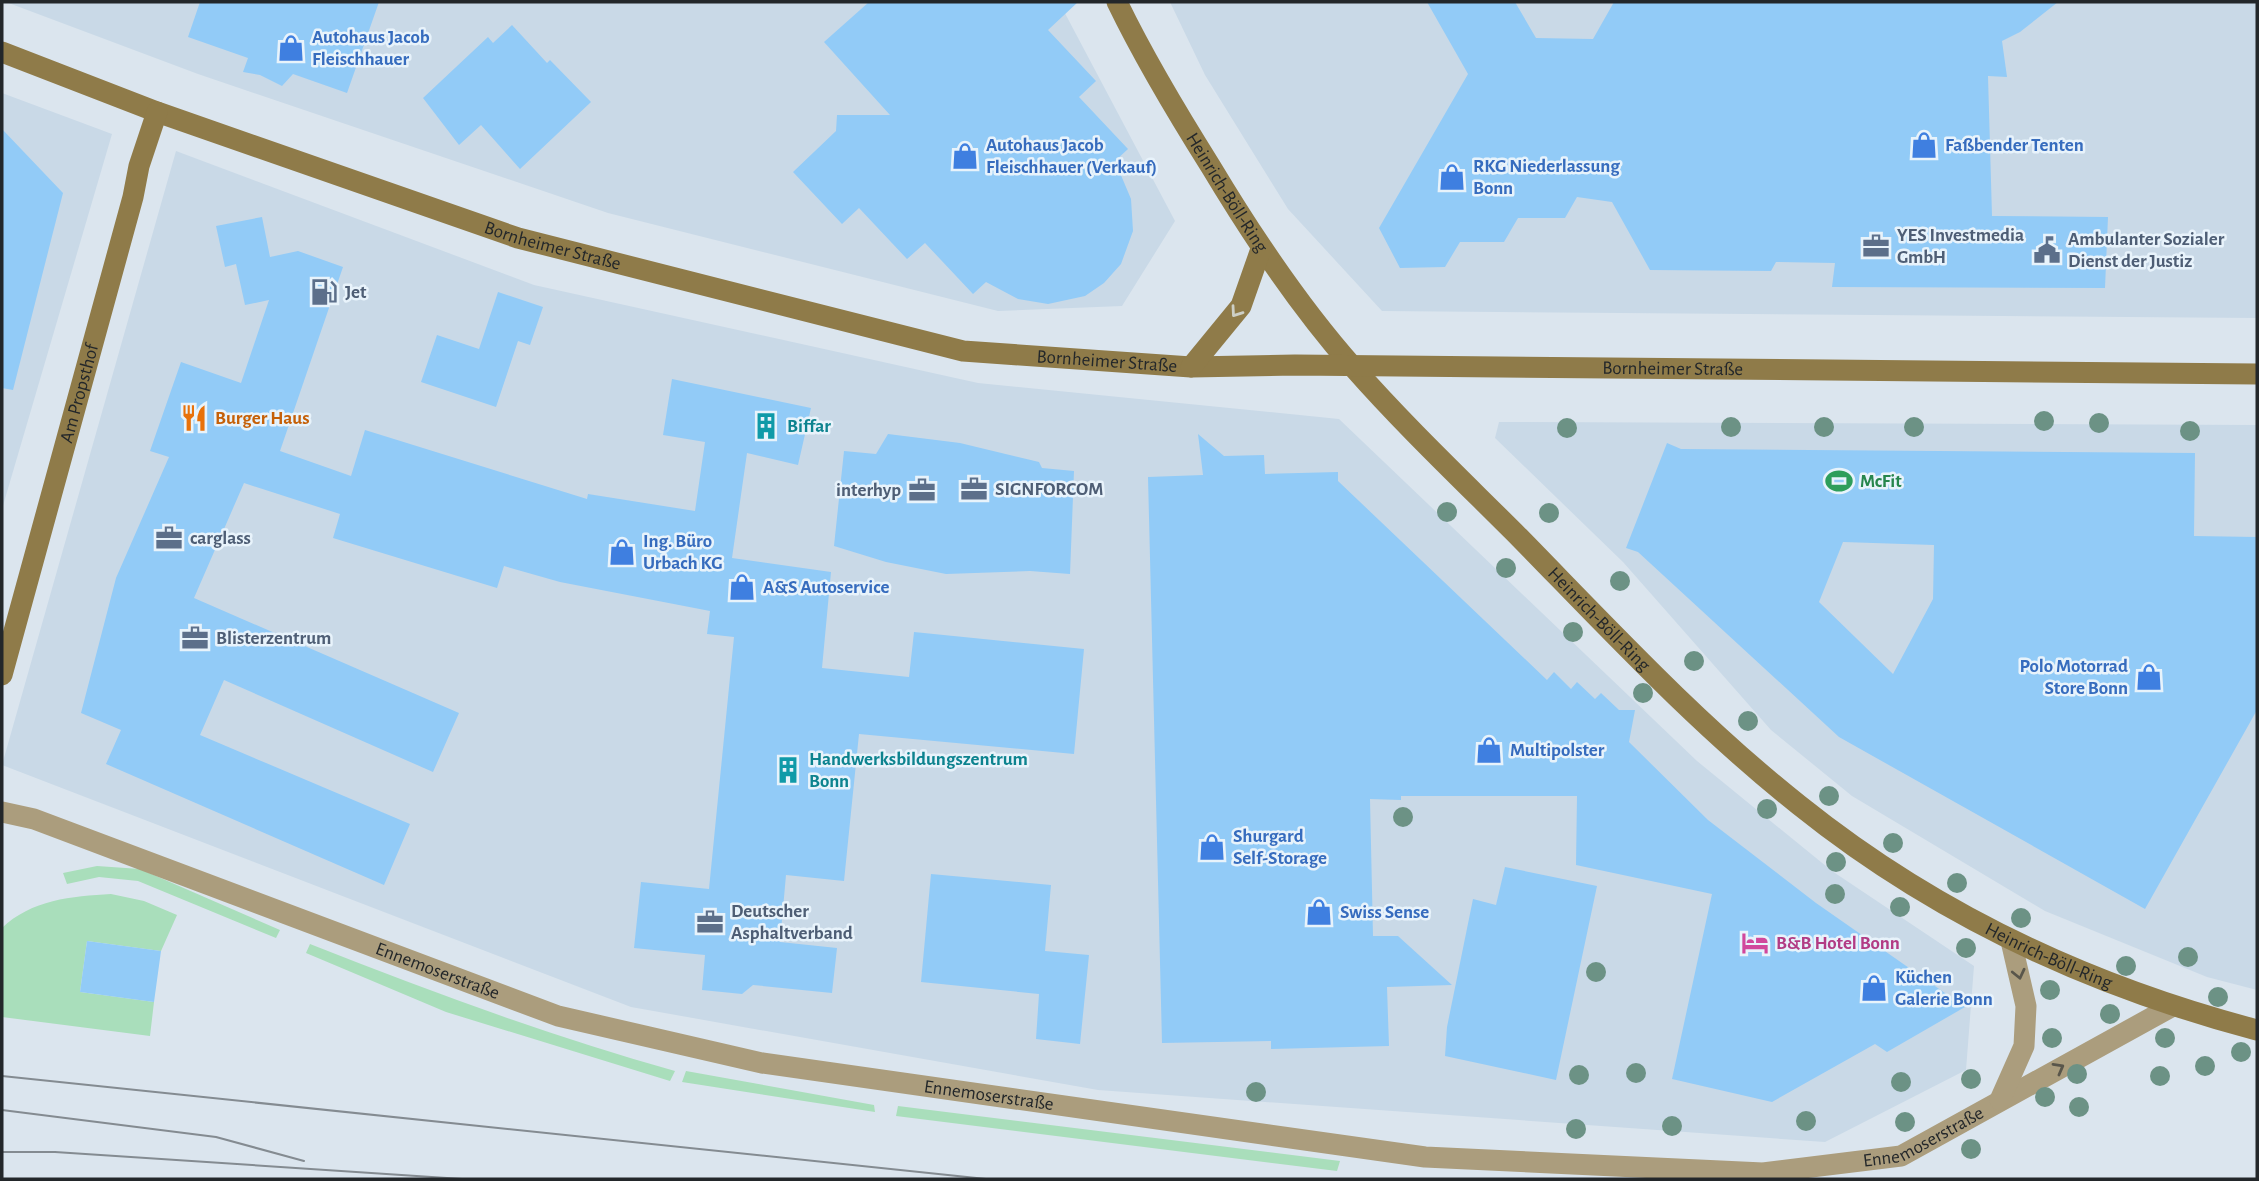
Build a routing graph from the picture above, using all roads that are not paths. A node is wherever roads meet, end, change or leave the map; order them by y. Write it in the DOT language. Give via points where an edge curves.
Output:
graph roads {
  1 [pos="1117,2"];
  2 [pos="2,52"];
  3 [pos="157,112"];
  4 [pos="1261,249"];
  5 [pos="1352,366"];
  6 [pos="1191,367"];
  7 [pos="2257,374"];
  8 [pos="2,676"];
  9 [pos="2,812"];
  10 [pos="2011,941"];
  11 [pos="2171,1007"];
  12 [pos="2257,1030"];
  13 [pos="2000,1100"];
  1 -- 4 [label="main road, Heinrich-Böll-Ring" via="1146,62"];
  2 -- 3 [label="main road, Bornheimer Straße"];
  3 -- 6 [label="main road, Bornheimer Straße" via="518,238 852,324 963,351"];
  3 -- 8 [label="main road, Am Propsthof"];
  4 -- 5 [label="main road, Heinrich-Böll-Ring"];
  4 -- 6 [label="main road, one-way" via="1241,306"];
  5 -- 6 [label="main road, Bornheimer Straße"];
  5 -- 7 [label="main road, Bornheimer Straße"];
  5 -- 10 [label="main road, Heinrich-Böll-Ring" via="1601,621 1798,805 1863,854"];
  9 -- 13 [label="street, Ennemoserstraße" via="34,819 558,1016 762,1063 1425,1157 1763,1173 1901,1156"];
  10 -- 11 [label="main road, Heinrich-Böll-Ring" via="2087,977"];
  10 -- 13 [label="street, Ennemoserstraße, one-way" via="2026,1006 2024,1046"];
  11 -- 12 [label="main road, Heinrich-Böll-Ring"];
  13 -- 11 [label="street, Ennemoserstraße, one-way"];
}
